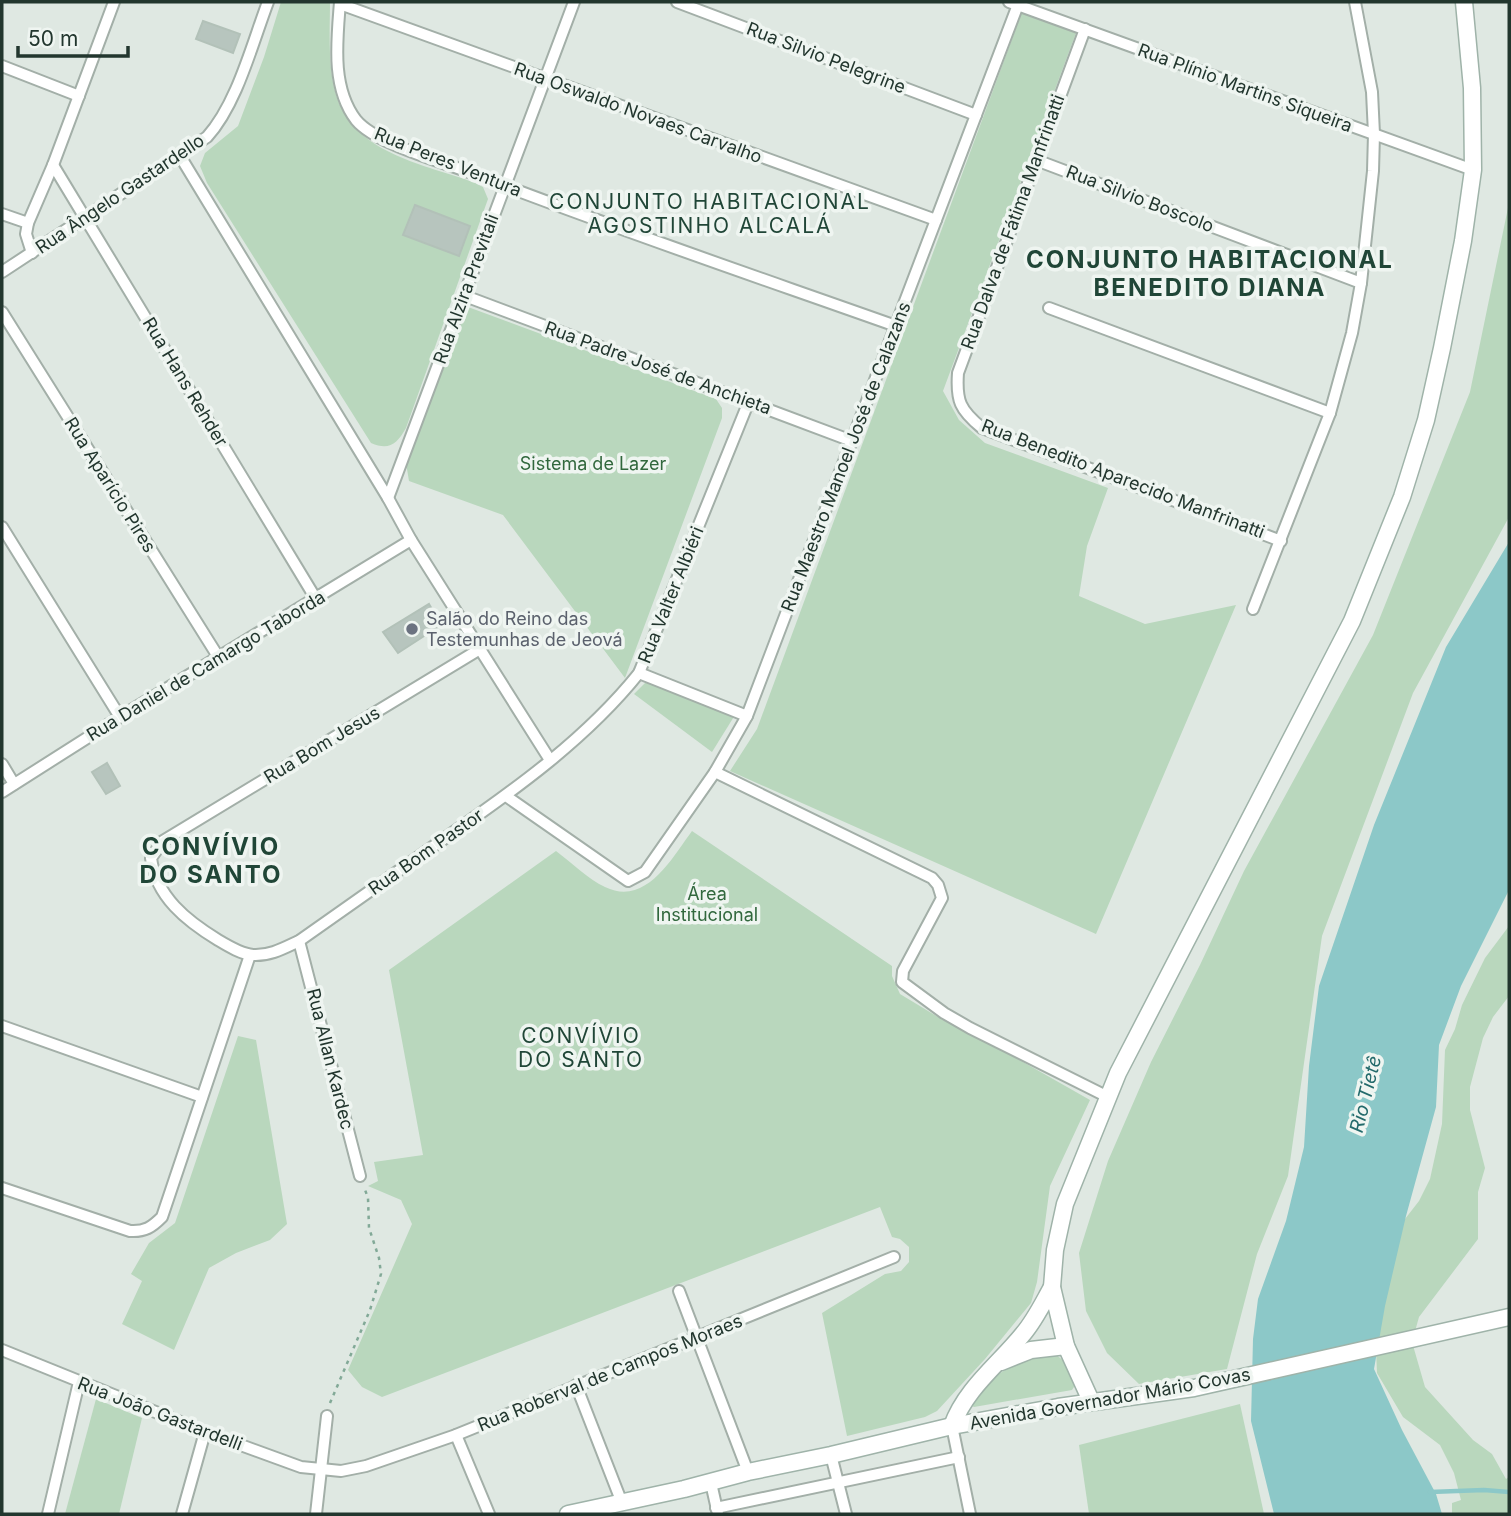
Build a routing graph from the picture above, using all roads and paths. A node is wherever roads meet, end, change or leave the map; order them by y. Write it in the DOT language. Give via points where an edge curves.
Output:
graph roads {
  1 [pos="114,2"];
  2 [pos="268,2"];
  3 [pos="574,2"];
  4 [pos="677,2"];
  5 [pos="1355,2"];
  6 [pos="1464,2"];
  7 [pos="340,3"];
  8 [pos="1015,3"];
  9 [pos="1085,29"];
  10 [pos="2,66"];
  11 [pos="544,80"];
  12 [pos="79,96"];
  13 [pos="976,115"];
  14 [pos="1374,134"];
  15 [pos="180,156"];
  16 [pos="1036,160"];
  17 [pos="53,165"];
  18 [pos="1473,170"];
  19 [pos="504,186"];
  20 [pos="2,214"];
  21 [pos="85,218"];
  22 [pos="936,220"];
  23 [pos="28,223"];
  24 [pos="32,253"];
  25 [pos="2,271"];
  26 [pos="1361,282"];
  27 [pos="465,296"];
  28 [pos="1049,308"];
  29 [pos="2,312"];
  30 [pos="896,326"];
  31 [pos="748,401"];
  32 [pos="1330,413"];
  33 [pos="966,415"];
  34 [pos="852,441"];
  35 [pos="388,498"];
  36 [pos="2,527"];
  37 [pos="411,540"];
  38 [pos="1281,541"];
  39 [pos="316,599"];
  40 [pos="1253,609"];
  41 [pos="480,649"];
  42 [pos="219,657"];
  43 [pos="639,673"];
  44 [pos="747,716"];
  45 [pos="120,717"];
  46 [pos="550,760"];
  47 [pos="2,764"];
  48 [pos="715,772"];
  49 [pos="14,784"];
  50 [pos="2,792"];
  51 [pos="506,796"];
  52 [pos="299,941"];
  53 [pos="250,955"];
  54 [pos="2,1026"];
  55 [pos="202,1097"];
  56 [pos="1108,1097"];
  57 [pos="360,1177"];
  58 [pos="2,1188"];
  59 [pos="894,1257"];
  60 [pos="1052,1287"];
  61 [pos="679,1291"];
  62 [pos="1509,1317"];
  63 [pos="696,1337"];
  64 [pos="1066,1346"];
  65 [pos="2,1350"];
  66 [pos="993,1366"];
  67 [pos="79,1382"];
  68 [pos="576,1385"];
  69 [pos="1091,1401"];
  70 [pos="327,1416"];
  71 [pos="952,1426"];
  72 [pos="205,1432"];
  73 [pos="456,1435"];
  74 [pos="831,1455"];
  75 [pos="959,1457"];
  76 [pos="321,1469"];
  77 [pos="748,1472"];
  78 [pos="839,1482"];
  79 [pos="711,1483"];
  80 [pos="622,1503"];
  81 [pos="717,1511"];
  82 [pos="48,1514"];
  83 [pos="182,1514"];
  84 [pos="316,1514"];
  85 [pos="489,1514"];
  86 [pos="568,1514"];
  87 [pos="846,1514"];
  88 [pos="970,1514"];
  1 -- 12 [label="street"];
  2 -- 15 [label="street, Rua Ângelo Gastardello" via="219,123"];
  3 -- 11 [label="street, Rua Alzira Previtali"];
  4 -- 13 [label="street, Rua Silvio Pelegrine"];
  5 -- 14 [label="street" via="1372,92"];
  6 -- 18 [label="street"];
  7 -- 11 [label="street, Rua Oswaldo Novaes Carvalho"];
  7 -- 19 [label="street, Rua Peres Ventura" via="337,69 344,98 357,121 377,137"];
  8 -- 9 [label="street, Rua Plínio Martins Siqueira"];
  8 -- 13 [label="street, Rua Maestro Manoel José de Calazans"];
  9 -- 14 [label="street, Rua Plínio Martins Siqueira"];
  9 -- 16 [label="street, Rua Dalva de Fátima Manfrinatti"];
  10 -- 12 [label="street"];
  11 -- 19 [label="street, Rua Alzira Previtali"];
  11 -- 22 [label="street, Rua Oswaldo Novaes Carvalho"];
  12 -- 17 [label="street"];
  13 -- 22 [label="street, Rua Maestro Manoel José de Calazans"];
  14 -- 18 [label="street, Rua Plínio Martins Siqueira"];
  14 -- 26 [label="street"];
  15 -- 21 [label="street, Rua Ângelo Gastardello"];
  15 -- 35 [label="street"];
  16 -- 26 [label="street, Rua Silvio Boscolo"];
  16 -- 33 [label="street, Rua Dalva de Fátima Manfrinatti" via="957,373 956,395"];
  17 -- 21 [label="street, Rua Hans Rehder"];
  17 -- 23 [label="street"];
  18 -- 56 [label="street" via="1442,348 1402,498 1352,621"];
  19 -- 27 [label="street, Rua Alzira Previtali"];
  19 -- 30 [label="street, Rua Peres Ventura"];
  20 -- 23 [label="street"];
  21 -- 24 [label="street, Rua Ângelo Gastardello"];
  21 -- 39 [label="street, Rua Hans Rehder"];
  22 -- 30 [label="street, Rua Maestro Manoel José de Calazans"];
  23 -- 24 [label="street"];
  24 -- 25 [label="street, Rua Ângelo Gastardello"];
  26 -- 32 [label="street"];
  27 -- 31 [label="street, Rua Padre José de Anchieta"];
  27 -- 35 [label="street, Rua Alzira Previtali"];
  28 -- 32 [label="street"];
  29 -- 42 [label="street, Rua Aparício Pires"];
  30 -- 34 [label="street, Rua Maestro Manoel José de Calazans"];
  31 -- 34 [label="street, Rua Padre José de Anchieta"];
  31 -- 43 [label="street, Rua Valter Albiéri"];
  32 -- 38 [label="street"];
  33 -- 38 [label="street, Rua Benedito Aparecido Manfrinatti" via="982,428"];
  34 -- 44 [label="street, Rua Maestro Manoel José de Calazans"];
  35 -- 37 [label="street"];
  36 -- 45 [label="street"];
  37 -- 39 [label="street, Rua Daniel de Camargo Taborda"];
  37 -- 41 [label="street"];
  38 -- 40 [label="street"];
  39 -- 42 [label="street, Rua Daniel de Camargo Taborda"];
  41 -- 46 [label="street"];
  41 -- 53 [label="street, Rua Bom Jesus" via="163,841 151,858 153,869 178,911 194,925"];
  42 -- 45 [label="street, Rua Daniel de Camargo Taborda"];
  43 -- 44 [label="street"];
  43 -- 46 [label="street, Rua Valter Albiéri" via="621,696"];
  44 -- 48 [label="street, Rua Maestro Manoel José de Calazans"];
  45 -- 49 [label="street, Rua Daniel de Camargo Taborda"];
  46 -- 51 [label="street, Rua Bom Pastor"];
  47 -- 49 [label="street"];
  48 -- 51 [label="street, Rua Maestro Manoel José de Calazans" via="645,872 628,881"];
  48 -- 56 [label="street" via="932,878 942,898 903,971 902,982 970,1028"];
  49 -- 50 [label="street, Rua Daniel de Camargo Taborda"];
  51 -- 52 [label="street, Rua Bom Pastor"];
  52 -- 53 [label="street, Rua Bom Pastor" via="269,954"];
  52 -- 57 [label="street, Rua Allan Kardec"];
  53 -- 55 [label="street"];
  54 -- 55 [label="street"];
  55 -- 58 [label="street" via="162,1217 149,1229 130,1231"];
  56 -- 60 [label="street" via="1065,1204"];
  57 -- 70 [label="path" via="381,1274"];
  59 -- 63 [label="street, Rua Roberval de Campos Moraes"];
  60 -- 64 [label="street"];
  60 -- 66 [label="street" via="1037,1315"];
  61 -- 63 [label="street"];
  62 -- 69 [label="street, Avenida Governador Mário Covas" via="1194,1388"];
  63 -- 68 [label="street, Rua Roberval de Campos Moraes"];
  63 -- 77 [label="street"];
  64 -- 66 [label="street" via="1031,1350"];
  64 -- 69 [label="street"];
  65 -- 67 [label="street, Rua João Gastardelli"];
  66 -- 71 [label="street" via="967,1396"];
  67 -- 72 [label="street, Rua João Gastardelli"];
  67 -- 82 [label="street"];
  68 -- 73 [label="street, Rua Roberval de Campos Moraes"];
  68 -- 80 [label="street"];
  69 -- 71 [label="street, Avenida Governador Mário Covas"];
  70 -- 76 [label="street"];
  71 -- 74 [label="street, Avenida Governador Mário Covas"];
  71 -- 75 [label="street"];
  72 -- 76 [label="street, Rua João Gastardelli"];
  72 -- 83 [label="street"];
  73 -- 76 [label="street, Rua Roberval de Campos Moraes" via="366,1466"];
  73 -- 85 [label="street"];
  74 -- 77 [label="street, Avenida Governador Mário Covas"];
  74 -- 78 [label="street"];
  75 -- 78 [label="street"];
  75 -- 88 [label="street"];
  76 -- 84 [label="street"];
  77 -- 79 [label="street, Avenida Governador Mário Covas"];
  78 -- 81 [label="street"];
  78 -- 87 [label="street"];
  79 -- 80 [label="street, Avenida Governador Mário Covas"];
  79 -- 81 [label="street"];
  80 -- 86 [label="street, Avenida Governador Mário Covas"];
}
